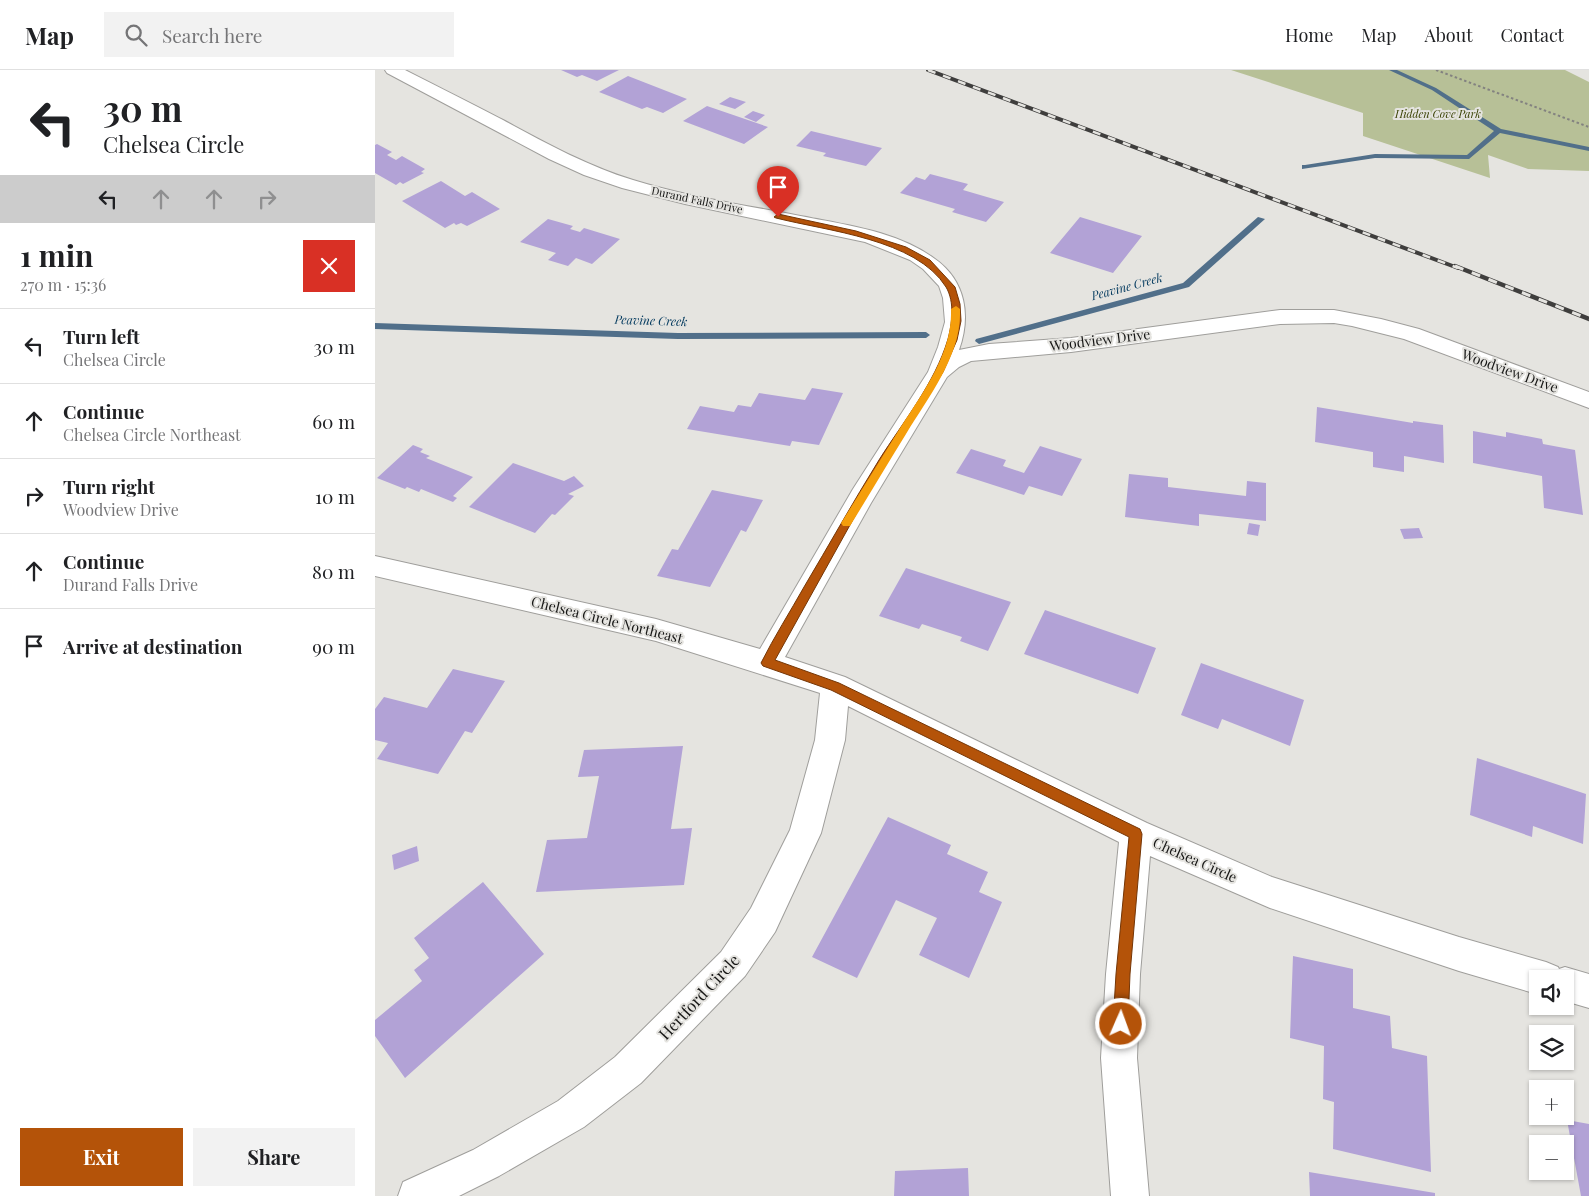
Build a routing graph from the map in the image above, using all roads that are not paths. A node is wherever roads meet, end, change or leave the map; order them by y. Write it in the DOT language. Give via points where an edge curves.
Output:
graph roads {
  1 [pos="393,70"];
  2 [pos="939,372"];
  3 [pos="1589,400"];
  4 [pos="375,566"];
  5 [pos="767,663"];
  6 [pos="835,686"];
  7 [pos="1136,834"];
  8 [pos="1529,974"];
  9 [pos="1574,987"];
  10 [pos="1589,991"];
  11 [pos="417,1196"];
  12 [pos="1130,1196"];
  1 -- 2 [label="street, Durand Falls Drive" via="551,153 601,175 647,190 853,232 903,249 927,262 951,287 956,304 952,340"];
  2 -- 3 [label="street, Woodview Drive" via="966,355 989,351 1071,345 1272,317 1313,316 1351,318 1392,329"];
  2 -- 5 [label="street, Woodview Drive" via="862,496"];
  4 -- 5 [label="street, Chelsea Circle Northeast" via="656,630"];
  5 -- 6 [label="street, Chelsea Circle Northeast"];
  6 -- 7 [label="street, Chelsea Circle"];
  6 -- 11 [label="street, Hertford Circle" via="831,740 805,833 763,920 733,964 628,1070 571,1114 486,1164"];
  7 -- 8 [label="street, Chelsea Circle" via="1270,892"];
  7 -- 12 [label="street" via="1119,1058"];
  9 -- 10 [label="street"];
}
